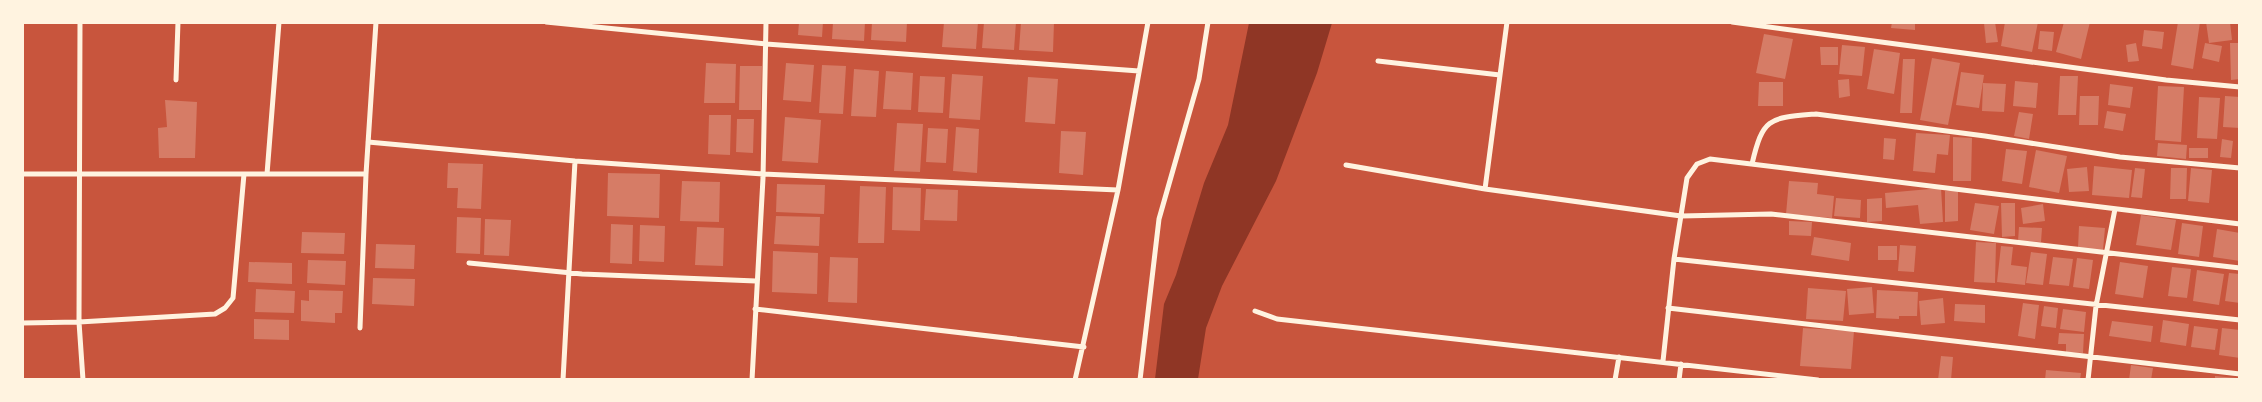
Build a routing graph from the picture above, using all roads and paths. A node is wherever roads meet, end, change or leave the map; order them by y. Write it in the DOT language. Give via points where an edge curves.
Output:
graph roads {
  1 [pos="80,22"];
  2 [pos="178,22"];
  3 [pos="279,22"];
  4 [pos="376,22"];
  5 [pos="546,22"];
  6 [pos="766,22"];
  7 [pos="1148,22"];
  8 [pos="1208,22"];
  9 [pos="1507,22"];
  10 [pos="1732,22"];
  11 [pos="578,24"];
  12 [pos="766,44"];
  13 [pos="1378,61"];
  14 [pos="1139,71"];
  15 [pos="1500,75"];
  16 [pos="176,80"];
  17 [pos="2240,87"];
  18 [pos="368,142"];
  19 [pos="575,161"];
  20 [pos="1752,164"];
  21 [pos="1346,165"];
  22 [pos="2240,168"];
  23 [pos="79,173"];
  24 [pos="22,174"];
  25 [pos="244,174"];
  26 [pos="266,174"];
  27 [pos="366,174"];
  28 [pos="762,174"];
  29 [pos="1485,189"];
  30 [pos="1118,190"];
  31 [pos="2115,209"];
  32 [pos="1681,216"];
  33 [pos="2240,224"];
  34 [pos="2106,253"];
  35 [pos="1674,259"];
  36 [pos="469,263"];
  37 [pos="2240,268"];
  38 [pos="568,272"];
  39 [pos="756,281"];
  40 [pos="2096,306"];
  41 [pos="1668,308"];
  42 [pos="755,309"];
  43 [pos="1255,311"];
  44 [pos="2240,320"];
  45 [pos="79,322"];
  46 [pos="22,323"];
  47 [pos="360,328"];
  48 [pos="1084,347"];
  49 [pos="1619,357"];
  50 [pos="2090,358"];
  51 [pos="1662,361"];
  52 [pos="1681,364"];
  53 [pos="2240,374"];
  54 [pos="83,380"];
  55 [pos="563,380"];
  56 [pos="752,380"];
  57 [pos="1075,380"];
  58 [pos="1140,380"];
  59 [pos="1615,380"];
  60 [pos="1679,380"];
  61 [pos="1818,380"];
  62 [pos="2088,380"];
  1 -- 23 [label="street"];
  2 -- 16 [label="street"];
  3 -- 26 [label="street"];
  4 -- 18 [label="street"];
  5 -- 11 [label="street"];
  6 -- 12 [label="street"];
  7 -- 14 [label="street"];
  8 -- 58 [label="street" via="1199,79 1159,219"];
  9 -- 15 [label="street"];
  10 -- 17 [label="street"];
  11 -- 12 [label="street"];
  12 -- 14 [label="street"];
  12 -- 28 [label="street"];
  13 -- 15 [label="street"];
  14 -- 30 [label="street"];
  15 -- 29 [label="street"];
  18 -- 19 [label="street"];
  18 -- 27 [label="street"];
  19 -- 28 [label="street"];
  19 -- 38 [label="street"];
  20 -- 22 [label="street" via="1758,135 1771,122 1816,114 2120,158"];
  20 -- 31 [label="street"];
  20 -- 32 [label="street" via="1710,159 1697,164 1688,178"];
  21 -- 29 [label="street"];
  23 -- 24 [label="street"];
  23 -- 25 [label="street"];
  23 -- 45 [label="street"];
  25 -- 26 [label="street"];
  25 -- 45 [label="street" via="233,298 225,308 215,314"];
  26 -- 27 [label="street"];
  27 -- 47 [label="street"];
  28 -- 30 [label="street"];
  28 -- 39 [label="street"];
  29 -- 32 [label="street"];
  30 -- 48 [label="street"];
  31 -- 33 [label="street"];
  31 -- 34 [label="street"];
  32 -- 34 [label="street" via="1771,214"];
  32 -- 35 [label="street"];
  34 -- 37 [label="street"];
  34 -- 40 [label="street"];
  35 -- 40 [label="street"];
  35 -- 41 [label="street"];
  36 -- 38 [label="street"];
  38 -- 39 [label="street"];
  38 -- 55 [label="street"];
  39 -- 42 [label="street"];
  40 -- 44 [label="street"];
  40 -- 50 [label="street"];
  41 -- 50 [label="street"];
  41 -- 51 [label="street"];
  42 -- 48 [label="street"];
  42 -- 56 [label="street"];
  43 -- 49 [label="street" via="1277,319"];
  45 -- 46 [label="street"];
  45 -- 54 [label="street"];
  48 -- 57 [label="street"];
  49 -- 51 [label="street"];
  49 -- 59 [label="street"];
  50 -- 53 [label="street"];
  50 -- 62 [label="street"];
  51 -- 52 [label="street"];
  52 -- 60 [label="street"];
  52 -- 61 [label="street"];
}
